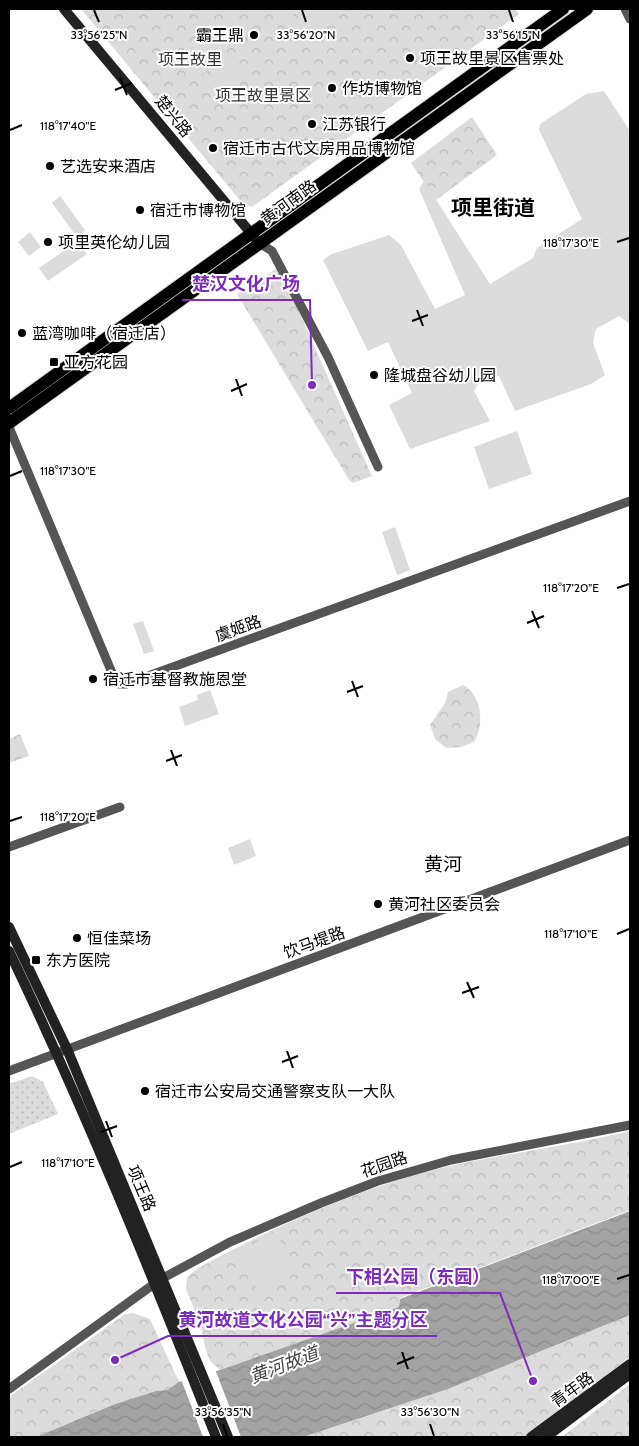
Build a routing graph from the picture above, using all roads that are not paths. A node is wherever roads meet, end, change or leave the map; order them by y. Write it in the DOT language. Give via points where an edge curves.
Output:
graph roads {
  1 [pos="64,9"];
  2 [pos="562,9"];
  3 [pos="587,9"];
  4 [pos="625,9"];
  5 [pos="630,19"];
  6 [pos="255,238"];
  7 [pos="9,408"];
  8 [pos="9,425"];
  9 [pos="378,467"];
  10 [pos="630,501"];
  11 [pos="120,807"];
  12 [pos="630,840"];
  13 [pos="9,847"];
  14 [pos="9,927"];
  15 [pos="9,951"];
  16 [pos="62,1051"];
  17 [pos="9,1071"];
  18 [pos="630,1125"];
  19 [pos="159,1281"];
  20 [pos="630,1364"];
  21 [pos="630,1374"];
  22 [pos="9,1389"];
  23 [pos="216,1437"];
  24 [pos="228,1437"];
  25 [pos="531,1437"];
  26 [pos="546,1437"];
  1 -- 6 [label="main road, 楚兴路"];
  2 -- 6 [label="main road, 黄河南路"];
  3 -- 6 [label="main road, 黄河南路"];
  4 -- 5 [label="street"];
  6 -- 7 [label="main road, 黄河南路"];
  6 -- 8 [label="main road, 黄河南路"];
  6 -- 9 [label="street" via="272,251 328,357"];
  8 -- 10 [label="street, 虞姬路" via="119,684"];
  11 -- 13 [label="street"];
  12 -- 16 [label="street, 饮马堤路"];
  14 -- 16 [label="main road, 项王路"];
  15 -- 16 [label="main road, 项王路"];
  16 -- 17 [label="street, 饮马堤路"];
  16 -- 19 [label="main road, 项王路"];
  18 -- 19 [label="street, 花园路" via="451,1160 378,1181 230,1242"];
  19 -- 22 [label="street, 花园路"];
  19 -- 23 [label="main road, 项王路" via="180,1347"];
  19 -- 24 [label="main road, 项王路" via="190,1343"];
  20 -- 25 [label="main road, 青年路"];
  21 -- 26 [label="main road, 青年路"];
}
